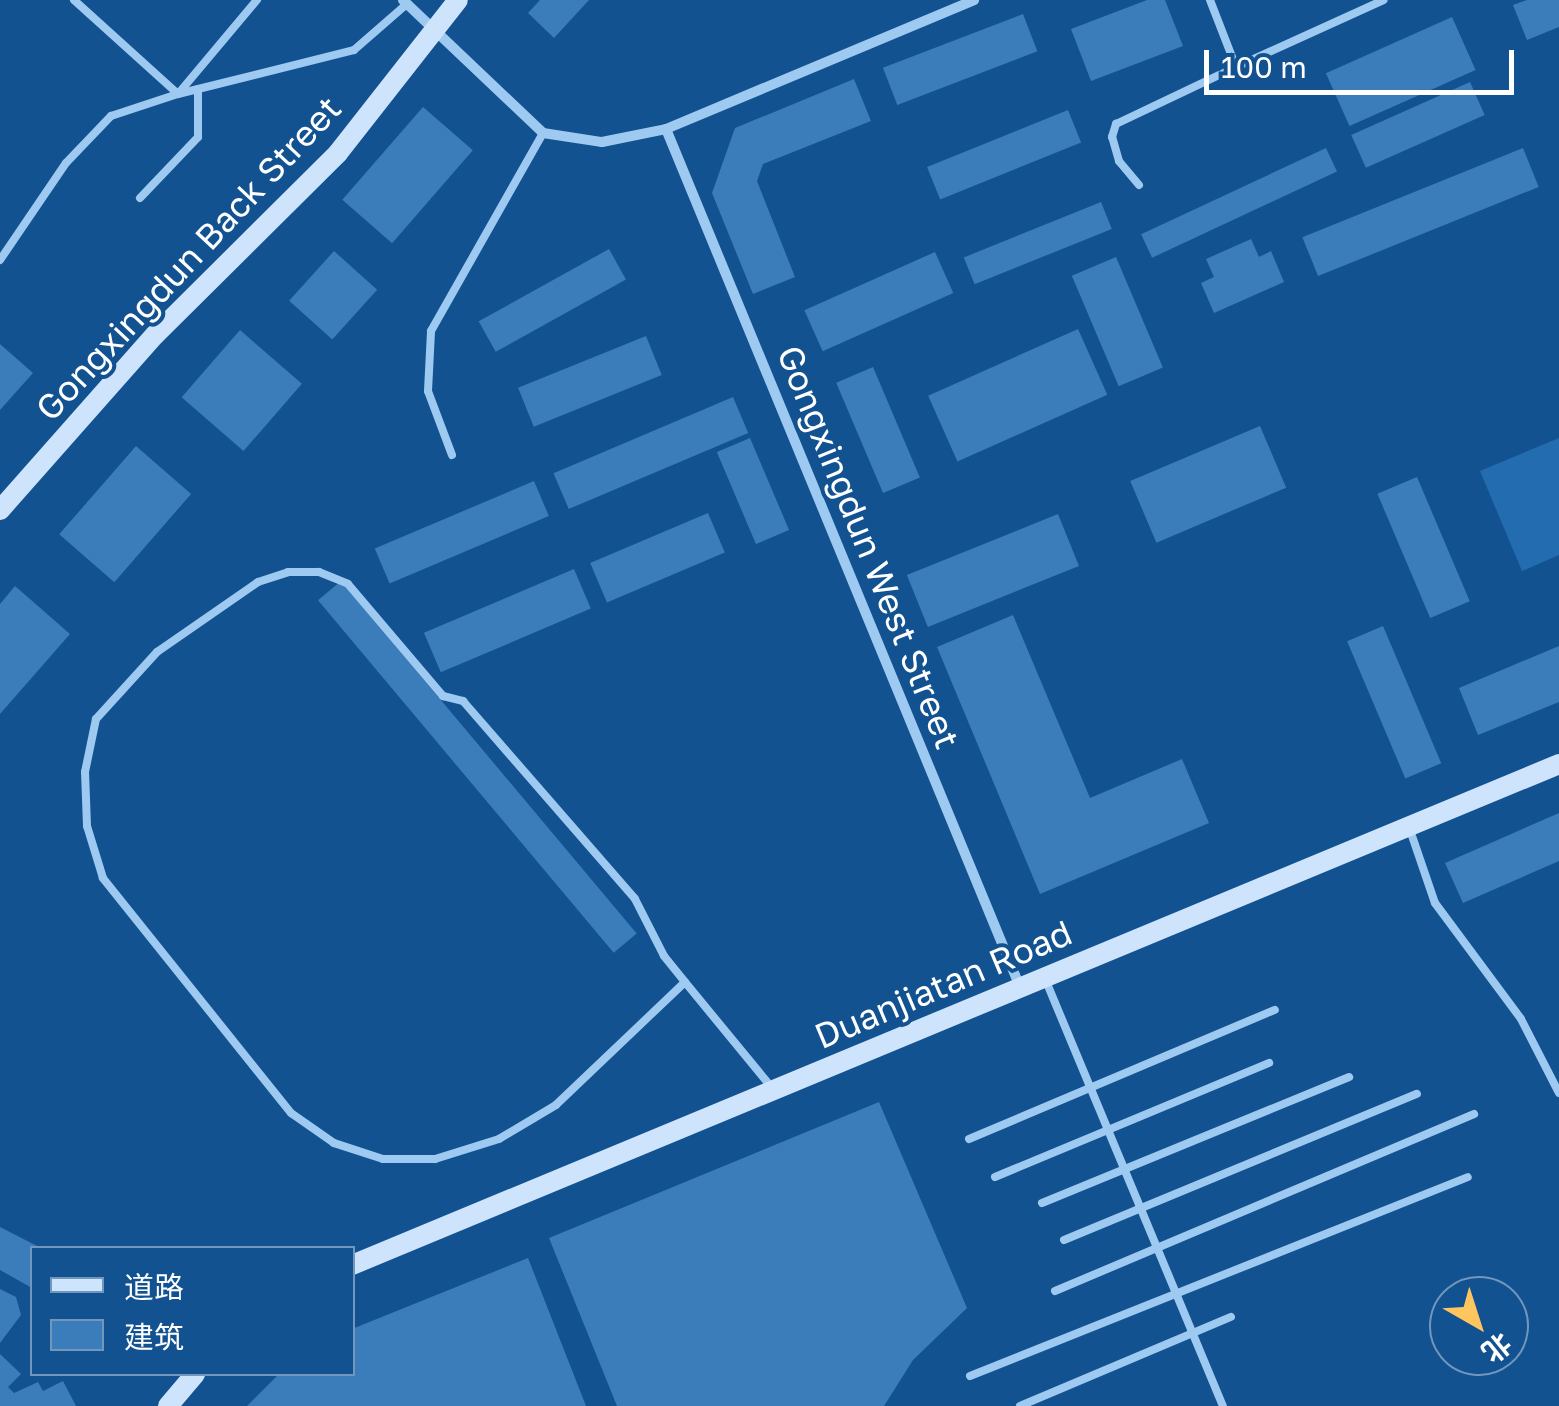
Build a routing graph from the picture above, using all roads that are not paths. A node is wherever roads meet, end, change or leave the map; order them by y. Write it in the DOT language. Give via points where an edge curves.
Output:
graph roads {
  1 [pos="74,0"];
  2 [pos="257,0"];
  3 [pos="458,0"];
  4 [pos="974,0"];
  5 [pos="1210,0"];
  6 [pos="1384,0"];
  7 [pos="405,2"];
  8 [pos="432,30"];
  9 [pos="1236,67"];
  10 [pos="198,89"];
  11 [pos="178,94"];
  12 [pos="666,129"];
  13 [pos="542,133"];
  14 [pos="1139,184"];
  15 [pos="140,198"];
  16 [pos="0,260"];
  17 [pos="452,455"];
  18 [pos="0,510"];
  19 [pos="1559,764"];
  20 [pos="1409,826"];
  21 [pos="1044,977"];
  22 [pos="684,982"];
  23 [pos="1020,987"];
  24 [pos="1275,1010"];
  25 [pos="1269,1063"];
  26 [pos="1349,1077"];
  27 [pos="1090,1088"];
  28 [pos="773,1090"];
  29 [pos="1559,1093"];
  30 [pos="1418,1094"];
  31 [pos="1474,1114"];
  32 [pos="1108,1130"];
  33 [pos="969,1139"];
  34 [pos="1124,1169"];
  35 [pos="995,1176"];
  36 [pos="1468,1178"];
  37 [pos="1042,1203"];
  38 [pos="1140,1208"];
  39 [pos="1064,1240"];
  40 [pos="1157,1248"];
  41 [pos="355,1263"];
  42 [pos="1055,1291"];
  43 [pos="1176,1294"];
  44 [pos="1231,1317"];
  45 [pos="1192,1334"];
  46 [pos="192,1376"];
  47 [pos="970,1376"];
  48 [pos="168,1406"];
  49 [pos="1020,1406"];
  50 [pos="1222,1406"];
  1 -- 11 [label="lane"];
  2 -- 11 [label="lane"];
  3 -- 8 [label="main road, Gongxingdun Back Street"];
  4 -- 12 [label="street"];
  5 -- 9 [label="lane"];
  6 -- 9 [label="lane"];
  7 -- 8 [label="street"];
  7 -- 10 [label="lane" via="354,50"];
  8 -- 13 [label="street"];
  8 -- 18 [label="main road, Gongxingdun Back Street" via="338,153 155,335"];
  9 -- 14 [label="lane" via="1116,124 1112,137 1119,161"];
  10 -- 11 [label="lane"];
  10 -- 15 [label="lane" via="198,138"];
  11 -- 16 [label="lane" via="111,116 66,163"];
  12 -- 13 [label="street" via="602,142"];
  12 -- 23 [label="street, Gongxingdun West Street"];
  13 -- 17 [label="lane" via="431,331 428,391"];
  19 -- 20 [label="main road, Duanjiatan Road"];
  20 -- 21 [label="main road, Duanjiatan Road"];
  20 -- 29 [label="lane" via="1435,903 1521,1019"];
  21 -- 23 [label="main road, Duanjiatan Road"];
  21 -- 27 [label="lane"];
  22 -- 22 [label="lane" via="635,899 463,701 443,696 348,584 319,572 288,572 258,582 156,652 96,719 84,772 87,826 103,878 292,1113 334,1143 383,1159 435,1159 499,1139 556,1105"];
  22 -- 28 [label="lane"];
  23 -- 28 [label="main road, Duanjiatan Road"];
  24 -- 27 [label="lane"];
  25 -- 32 [label="lane"];
  26 -- 34 [label="lane"];
  27 -- 32 [label="lane"];
  27 -- 33 [label="lane"];
  28 -- 41 [label="main road, Duanjiatan Road"];
  30 -- 38 [label="lane"];
  31 -- 40 [label="lane"];
  32 -- 34 [label="lane"];
  32 -- 35 [label="lane"];
  34 -- 37 [label="lane"];
  34 -- 38 [label="lane"];
  36 -- 43 [label="lane"];
  38 -- 39 [label="lane"];
  38 -- 40 [label="lane"];
  40 -- 42 [label="lane"];
  40 -- 43 [label="lane"];
  43 -- 45 [label="lane"];
  43 -- 47 [label="lane"];
  44 -- 45 [label="lane"];
  45 -- 49 [label="lane"];
  45 -- 50 [label="lane"];
  46 -- 48 [label="main road"];
}
